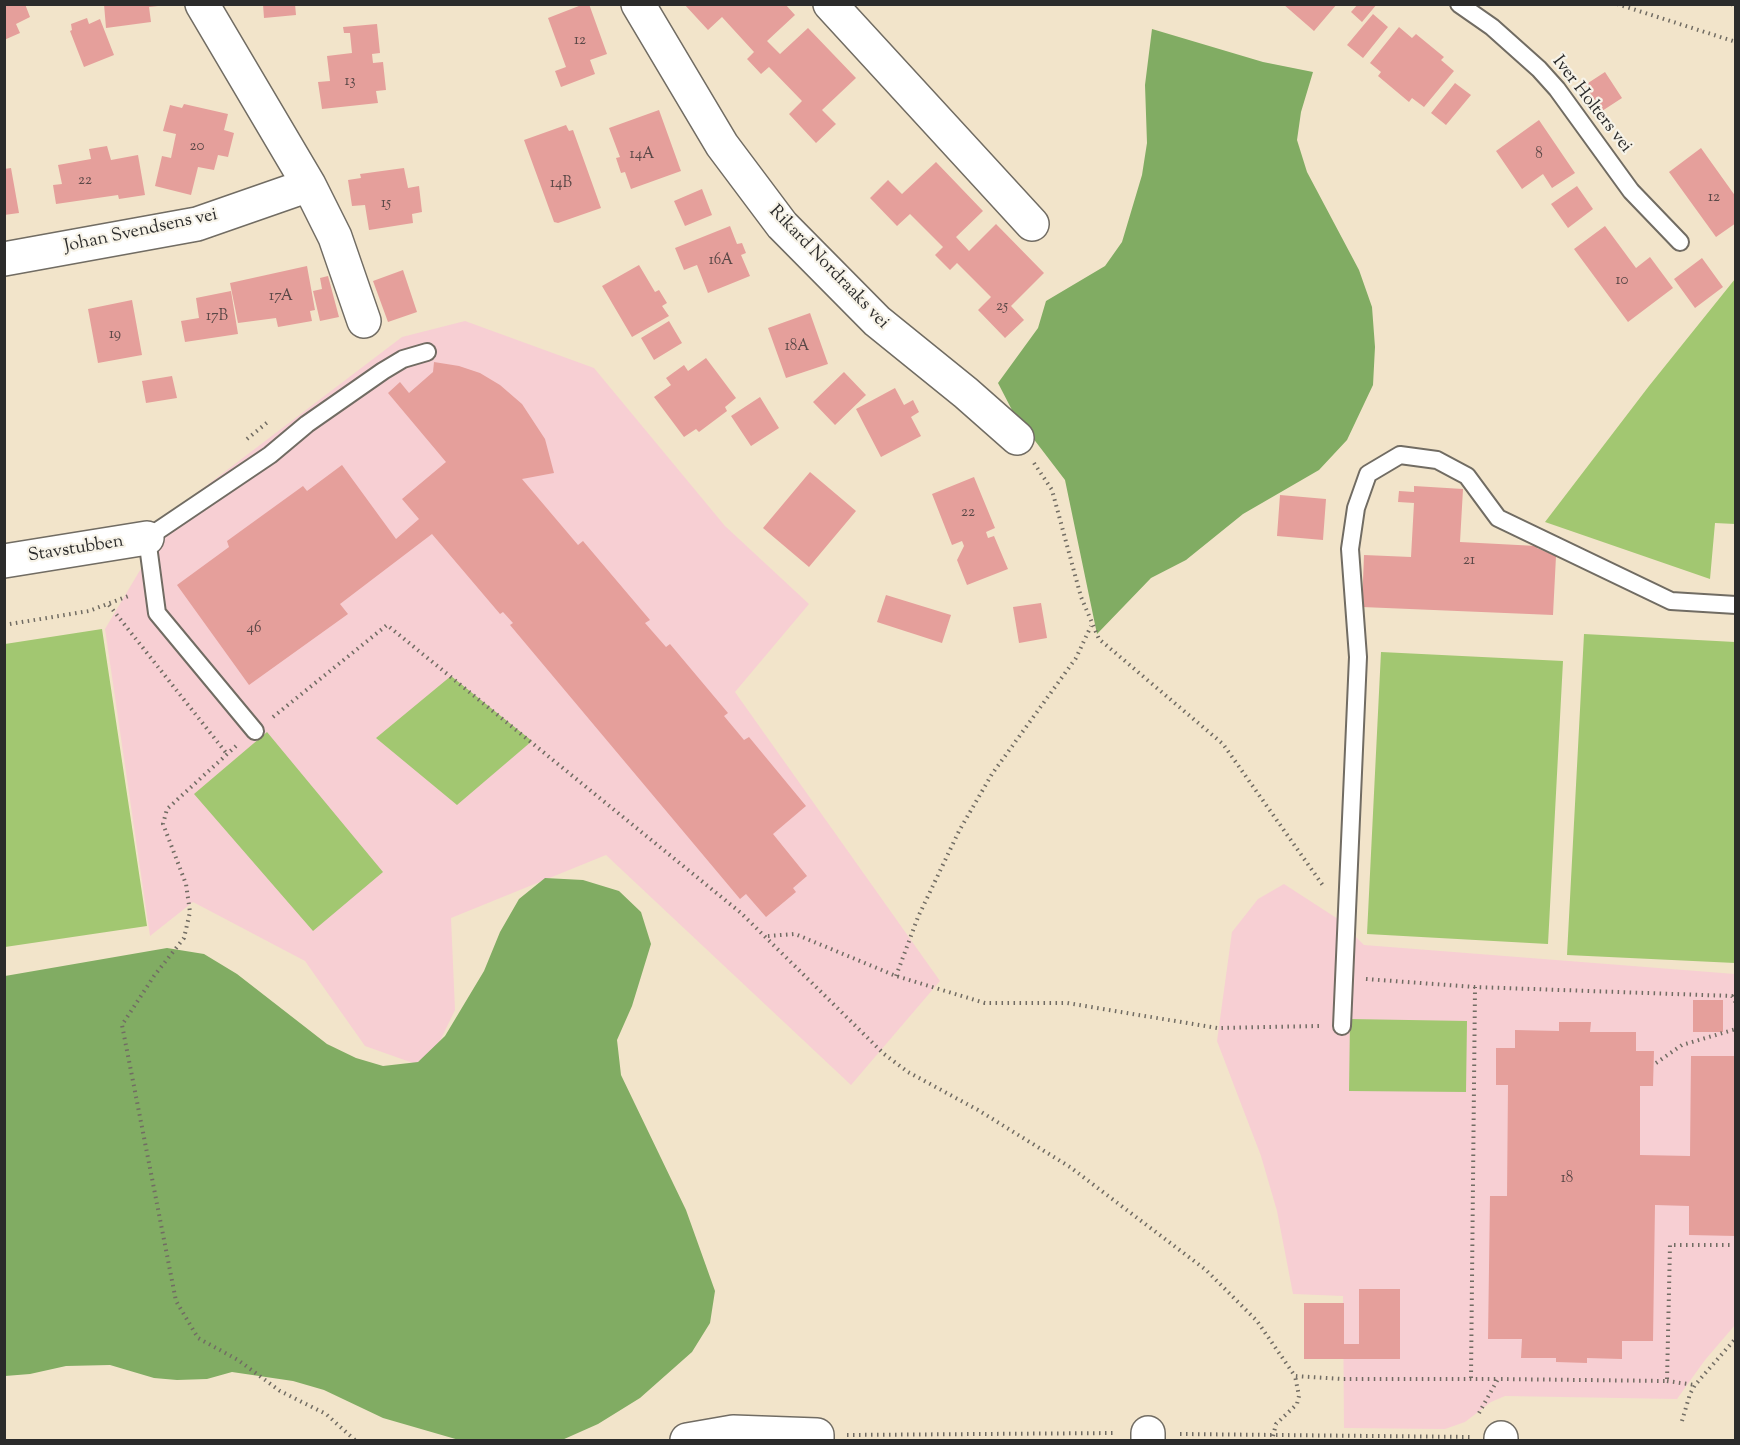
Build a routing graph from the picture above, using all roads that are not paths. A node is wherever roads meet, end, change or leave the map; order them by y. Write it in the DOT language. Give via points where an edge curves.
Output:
graph roads {
  1 [pos="202,4"];
  2 [pos="638,4"];
  3 [pos="830,4"];
  4 [pos="1459,4"];
  5 [pos="309,185"];
  6 [pos="1032,224"];
  7 [pos="1680,242"];
  8 [pos="4,259"];
  9 [pos="364,321"];
  10 [pos="426,351"];
  11 [pos="1017,438"];
  12 [pos="147,538"];
  13 [pos="4,561"];
  14 [pos="1736,605"];
  15 [pos="255,731"];
  16 [pos="1342,1026"];
  17 [pos="817,1438"];
  18 [pos="687,1440"];
  1 -- 5 [label="street"];
  2 -- 11 [label="street, Rikard Nordraaks vei" via="722,145 783,225 877,321"];
  3 -- 6 [label="street"];
  4 -- 7 [label="lane, Iver Holters vei" via="1500,33 1539,69 1631,191"];
  5 -- 8 [label="street, Johan Svendsens vei" via="197,224"];
  5 -- 9 [label="street" via="335,237"];
  10 -- 12 [label="lane" via="383,371 270,455"];
  12 -- 13 [label="street, Stavstubben"];
  12 -- 15 [label="lane" via="158,613"];
  14 -- 16 [label="lane" via="1671,601 1498,518 1467,476 1437,460 1400,455 1368,474 1356,508 1350,549 1358,657"];
  17 -- 18 [label="street" via="733,1432"];
}
